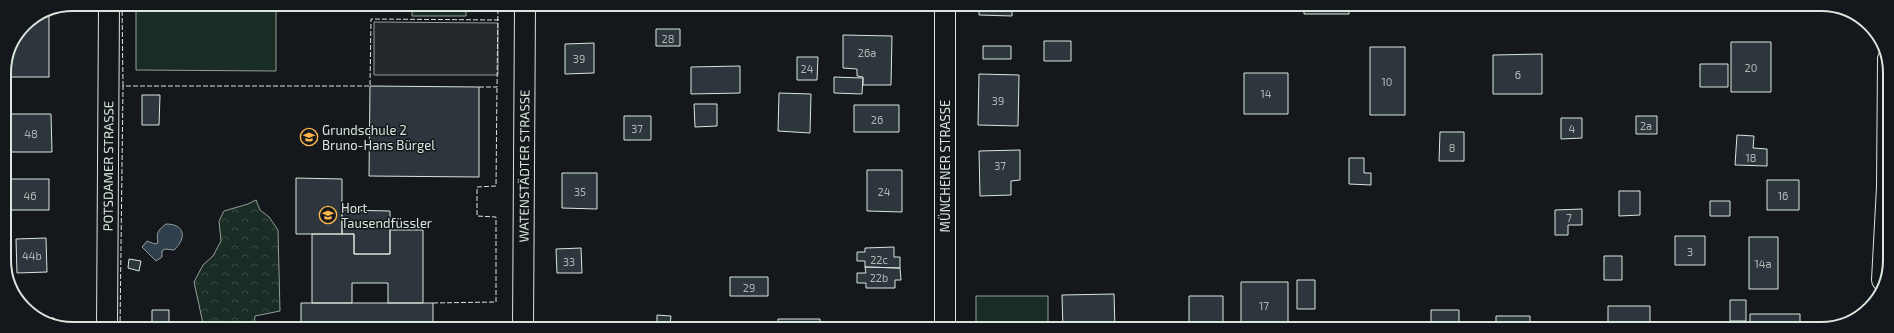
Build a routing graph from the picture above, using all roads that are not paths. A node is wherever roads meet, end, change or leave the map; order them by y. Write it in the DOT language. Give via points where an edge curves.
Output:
graph roads {
  1 [pos="109,11"];
  2 [pos="525,11"];
  3 [pos="945,11"];
  4 [pos="107,322"];
  5 [pos="523,322"];
  6 [pos="945,322"];
  1 -- 4 [label="street, POTSDAMER STRASSE"];
  2 -- 5 [label="street, WATENSTÄDTER STRASSE"];
  3 -- 6 [label="street, MÜNCHENER STRASSE"];
}
